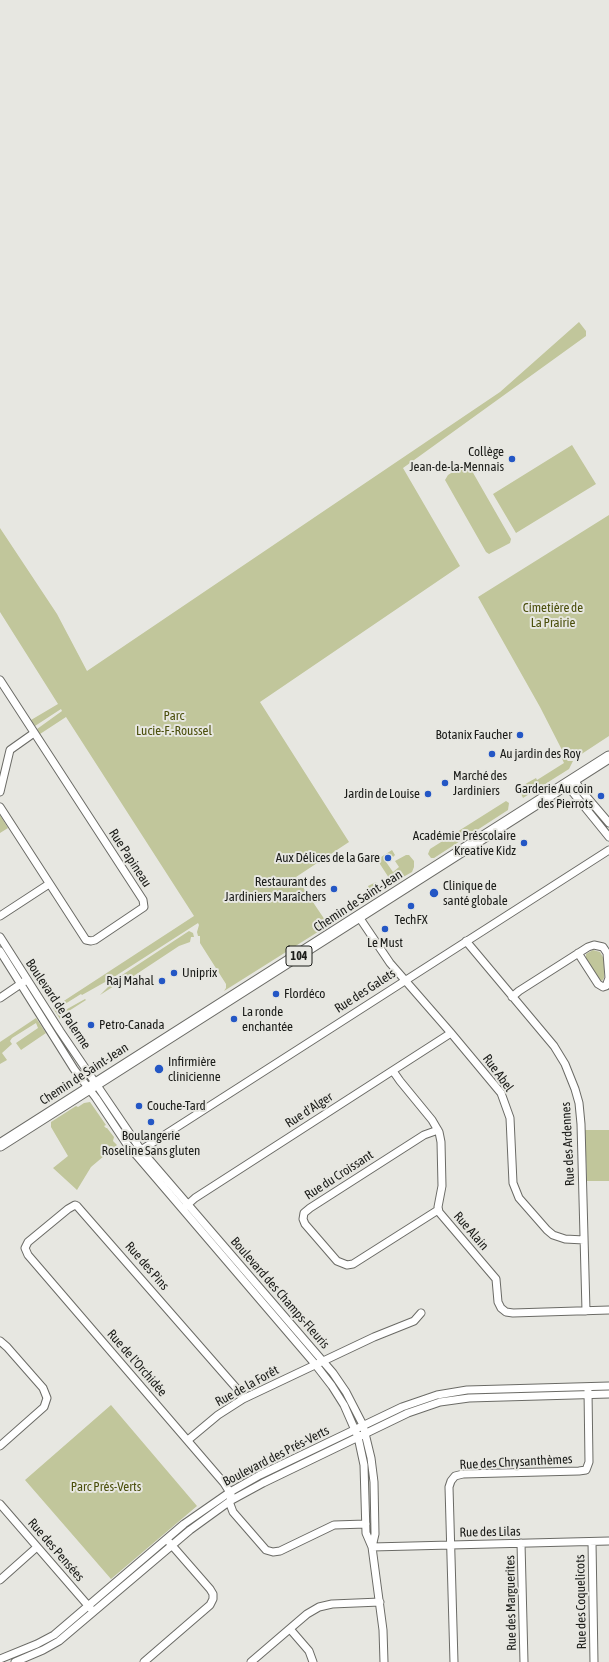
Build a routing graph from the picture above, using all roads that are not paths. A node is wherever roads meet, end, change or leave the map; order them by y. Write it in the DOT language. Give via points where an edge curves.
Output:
graph roads {
  1 [pos="0,680"];
  2 [pos="34,733"];
  3 [pos="609,757"];
  4 [pos="570,782"];
  5 [pos="0,792"];
  6 [pos="0,808"];
  7 [pos="609,823"];
  8 [pos="609,837"];
  9 [pos="609,850"];
  10 [pos="49,884"];
  11 [pos="0,916"];
  12 [pos="359,917"];
  13 [pos="0,937"];
  14 [pos="466,941"];
  15 [pos="0,951"];
  16 [pos="578,954"];
  17 [pos="405,980"];
  18 [pos="24,982"];
  19 [pos="512,997"];
  20 [pos="0,998"];
  21 [pos="451,1033"];
  22 [pos="393,1071"];
  23 [pos="92,1086"];
  24 [pos="438,1130"];
  25 [pos="0,1145"];
  26 [pos="138,1152"];
  27 [pos="188,1204"];
  28 [pos="182,1210"];
  29 [pos="438,1210"];
  30 [pos="584,1240"];
  31 [pos="26,1251"];
  32 [pos="609,1310"];
  33 [pos="586,1311"];
  34 [pos="421,1313"];
  35 [pos="0,1341"];
  36 [pos="322,1361"];
  37 [pos="315,1364"];
  38 [pos="609,1386"];
  39 [pos="588,1387"];
  40 [pos="609,1394"];
  41 [pos="588,1395"];
  42 [pos="243,1399"];
  43 [pos="363,1425"];
  44 [pos="355,1429"];
  45 [pos="366,1433"];
  46 [pos="358,1437"];
  47 [pos="188,1440"];
  48 [pos="0,1446"];
  49 [pos="230,1492"];
  50 [pos="230,1501"];
  51 [pos="0,1504"];
  52 [pos="366,1524"];
  53 [pos="166,1539"];
  54 [pos="609,1541"];
  55 [pos="592,1542"];
  56 [pos="521,1543"];
  57 [pos="172,1545"];
  58 [pos="451,1545"];
  59 [pos="37,1547"];
  60 [pos="372,1547"];
  61 [pos="0,1580"];
  62 [pos="380,1602"];
  63 [pos="88,1606"];
  64 [pos="94,1612"];
  65 [pos="290,1629"];
  66 [pos="0,1659"];
  67 [pos="15,1662"];
  68 [pos="144,1662"];
  69 [pos="252,1662"];
  70 [pos="314,1662"];
  71 [pos="384,1662"];
  72 [pos="454,1662"];
  73 [pos="524,1662"];
  74 [pos="594,1662"];
  1 -- 2 [label="street, Rue Papineau"];
  2 -- 5 [label="street" via="10,750"];
  2 -- 10 [label="street, Rue Papineau" via="144,905 140,911 95,940 88,941"];
  3 -- 4 [label="main road, Chemin de Saint-Jean / 104"];
  4 -- 7 [label="street"];
  4 -- 8 [label="street"];
  4 -- 12 [label="main road, Chemin de Saint-Jean / 104"];
  6 -- 10 [label="street, Rue Papineau"];
  9 -- 14 [label="street, Rue des Galets"];
  10 -- 11 [label="street"];
  12 -- 17 [label="street, Rue Abel"];
  12 -- 23 [label="main road, Chemin de Saint-Jean / 104"];
  13 -- 18 [label="street, Boulevard de Palerme"];
  14 -- 17 [label="street, Rue des Galets"];
  14 -- 19 [label="street, Rue des Ardennes"];
  15 -- 18 [label="street, Boulevard de Palerme"];
  16 -- 16 [label="street" via="598,984 606,986 609,978 606,950 594,945"];
  16 -- 19 [label="street"];
  17 -- 21 [label="street, Rue Abel"];
  17 -- 26 [label="street, Rue des Galets"];
  18 -- 20 [label="street"];
  18 -- 23 [label="street, Boulevard de Palerme" via="74,1069"];
  19 -- 30 [label="street, Rue des Ardennes" via="558,1052 575,1089 581,1124"];
  21 -- 22 [label="street, Rue d'Alger"];
  21 -- 30 [label="street, Rue Abel" via="501,1093 506,1105 511,1124 512,1178 516,1194 550,1233 565,1239"];
  22 -- 24 [label="street, Rue Alain"];
  22 -- 27 [label="street, Rue d'Alger"];
  23 -- 25 [label="main road, Chemin de Saint-Jean / 104"];
  23 -- 26 [label="street, Boulevard des Champs-Fleuris"];
  24 -- 29 [label="street, Rue Alain" via="441,1142 442,1186"];
  24 -- 29 [label="street, Rue du Croissant" via="424,1135 310,1208 303,1219 337,1261 347,1265 353,1264"];
  26 -- 27 [label="street, Boulevard des Champs-Fleuris"];
  26 -- 28 [label="street, Boulevard des Champs-Fleuris"];
  27 -- 28 [label="street, Rue d'Alger"];
  27 -- 36 [label="street, Boulevard des Champs-Fleuris"];
  28 -- 37 [label="street, Boulevard des Champs-Fleuris"];
  29 -- 33 [label="street, Rue Alain" via="494,1276 499,1305 503,1310 513,1313"];
  30 -- 33 [label="street, Rue des Ardennes"];
  31 -- 42 [label="street, Rue des Pins" via="26,1244 30,1239 68,1209 77,1206 238,1390"];
  31 -- 47 [label="street, Rue de l'Orchidée"];
  32 -- 33 [label="street, Rue Alain"];
  34 -- 36 [label="street, Rue de la Forêt" via="414,1321"];
  35 -- 48 [label="street" via="43,1388 47,1398 44,1407"];
  36 -- 37 [label="street, Rue de la Forêt"];
  36 -- 43 [label="street, Boulevard des Champs-Fleuris" via="338,1379"];
  37 -- 42 [label="street, Rue de la Forêt"];
  37 -- 44 [label="street, Boulevard des Champs-Fleuris" via="340,1398"];
  38 -- 39 [label="street, Boulevard des Prés-Verts"];
  39 -- 41 [label="street, Rue des Chrysanthèmes"];
  39 -- 43 [label="street, Boulevard des Prés-Verts" via="475,1389 450,1392 416,1401"];
  40 -- 41 [label="street, Boulevard des Prés-Verts"];
  41 -- 45 [label="street, Boulevard des Prés-Verts" via="445,1401 414,1410"];
  41 -- 58 [label="street, Rue des Chrysanthèmes" via="590,1462 586,1470 456,1476 449,1487"];
  42 -- 47 [label="street, Rue de la Forêt" via="218,1415"];
  43 -- 44 [label="street, Boulevard des Prés-Verts"];
  43 -- 45 [label="street, Boulevard des Champs-Fleuris"];
  44 -- 46 [label="street, Boulevard des Champs-Fleuris"];
  44 -- 49 [label="street, Boulevard des Prés-Verts"];
  45 -- 46 [label="street, Boulevard des Prés-Verts"];
  45 -- 60 [label="street, Boulevard des Champs-Fleuris" via="374,1482 375,1534"];
  46 -- 50 [label="street, Boulevard des Prés-Verts" via="263,1482"];
  46 -- 52 [label="street, Boulevard des Champs-Fleuris" via="364,1473"];
  47 -- 49 [label="street, Rue de l'Orchidée"];
  49 -- 50 [label="street"];
  49 -- 53 [label="street, Boulevard des Prés-Verts" via="199,1512"];
  50 -- 52 [label="street" via="233,1512 263,1547 273,1552 334,1525"];
  50 -- 57 [label="street, Boulevard des Prés-Verts"];
  51 -- 59 [label="street, Rue des Pensées"];
  52 -- 60 [label="street, Boulevard des Champs-Fleuris" via="366,1533"];
  53 -- 57 [label="street"];
  53 -- 63 [label="street, Boulevard des Prés-Verts"];
  54 -- 55 [label="street, Rue des Lilas"];
  55 -- 56 [label="street, Rue des Lilas"];
  55 -- 74 [label="street, Rue des Coquelicots"];
  56 -- 58 [label="street, Rue des Lilas"];
  56 -- 73 [label="street, Rue des Marguerites"];
  57 -- 64 [label="street, Boulevard des Prés-Verts"];
  57 -- 68 [label="street" via="212,1592 213,1599 210,1605"];
  58 -- 60 [label="street, Rue des Lilas"];
  58 -- 72 [label="street, Rue des Chrysanthèmes"];
  59 -- 61 [label="street"];
  59 -- 63 [label="street, Rue des Pensées"];
  60 -- 62 [label="street, Boulevard des Champs-Fleuris"];
  62 -- 65 [label="street" via="323,1606 311,1611"];
  62 -- 71 [label="street, Boulevard des Champs-Fleuris"];
  63 -- 64 [label="street, Rue des Pensées"];
  63 -- 66 [label="street, Boulevard des Prés-Verts" via="48,1638"];
  64 -- 67 [label="street, Boulevard des Prés-Verts" via="60,1641"];
  65 -- 69 [label="street"];
  65 -- 70 [label="street" via="309,1651"];
}
